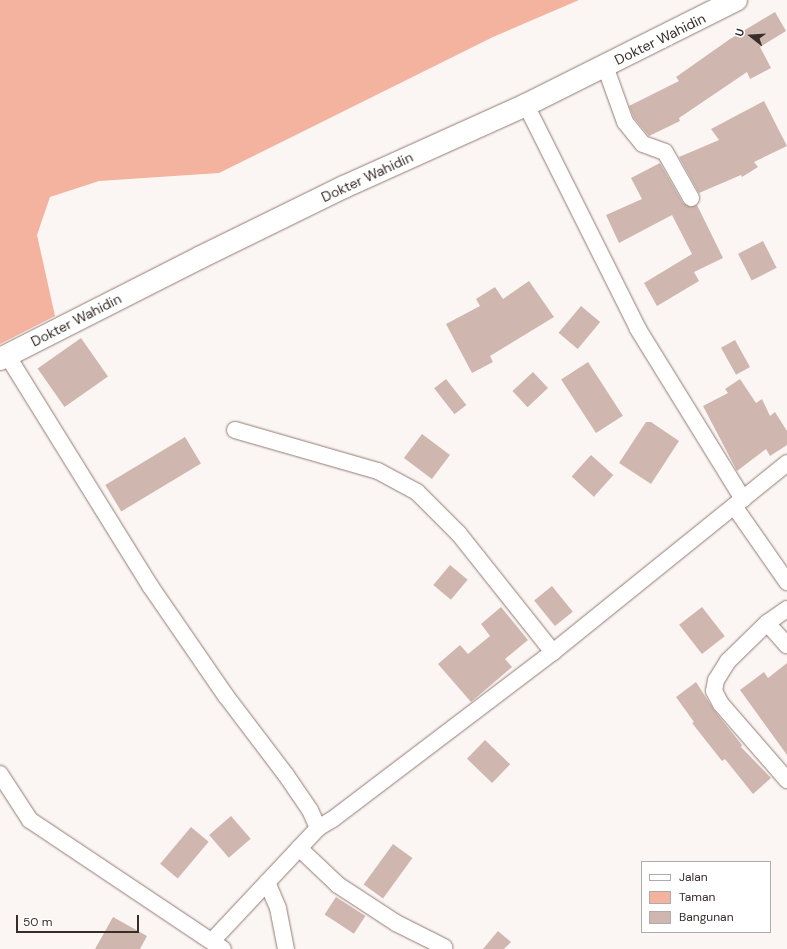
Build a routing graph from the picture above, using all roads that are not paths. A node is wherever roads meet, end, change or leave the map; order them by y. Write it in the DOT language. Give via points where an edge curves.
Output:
graph roads {
  1 [pos="736,0"];
  2 [pos="604,66"];
  3 [pos="526,105"];
  4 [pos="691,198"];
  5 [pos="3,357"];
  6 [pos="235,430"];
  7 [pos="787,463"];
  8 [pos="739,502"];
  9 [pos="787,582"];
  10 [pos="787,608"];
  11 [pos="767,623"];
  12 [pos="787,645"];
  13 [pos="552,652"];
  14 [pos="0,774"];
  15 [pos="787,780"];
  16 [pos="318,828"];
  17 [pos="299,848"];
  18 [pos="267,882"];
  19 [pos="218,945"];
  20 [pos="444,947"];
  21 [pos="286,949"];
  1 -- 2 [label="street, Dokter Wahidin"];
  2 -- 3 [label="street, Dokter Wahidin"];
  2 -- 4 [label="street" via="625,122 643,144 665,152"];
  3 -- 5 [label="street, Dokter Wahidin" via="344,187"];
  3 -- 8 [label="street" via="638,329"];
  5 -- 16 [label="street" via="151,587 226,696 286,775 310,810"];
  6 -- 13 [label="street" via="378,471 416,492 459,534"];
  7 -- 8 [label="street"];
  8 -- 9 [label="street"];
  8 -- 13 [label="street"];
  10 -- 11 [label="street"];
  11 -- 12 [label="street"];
  11 -- 15 [label="street" via="728,661 716,680 714,691 721,704"];
  13 -- 16 [label="street"];
  14 -- 19 [label="street" via="30,820"];
  16 -- 17 [label="street"];
  17 -- 18 [label="street"];
  17 -- 20 [label="street" via="338,885 396,923"];
  18 -- 19 [label="street"];
  18 -- 21 [label="street" via="278,908"];
}
